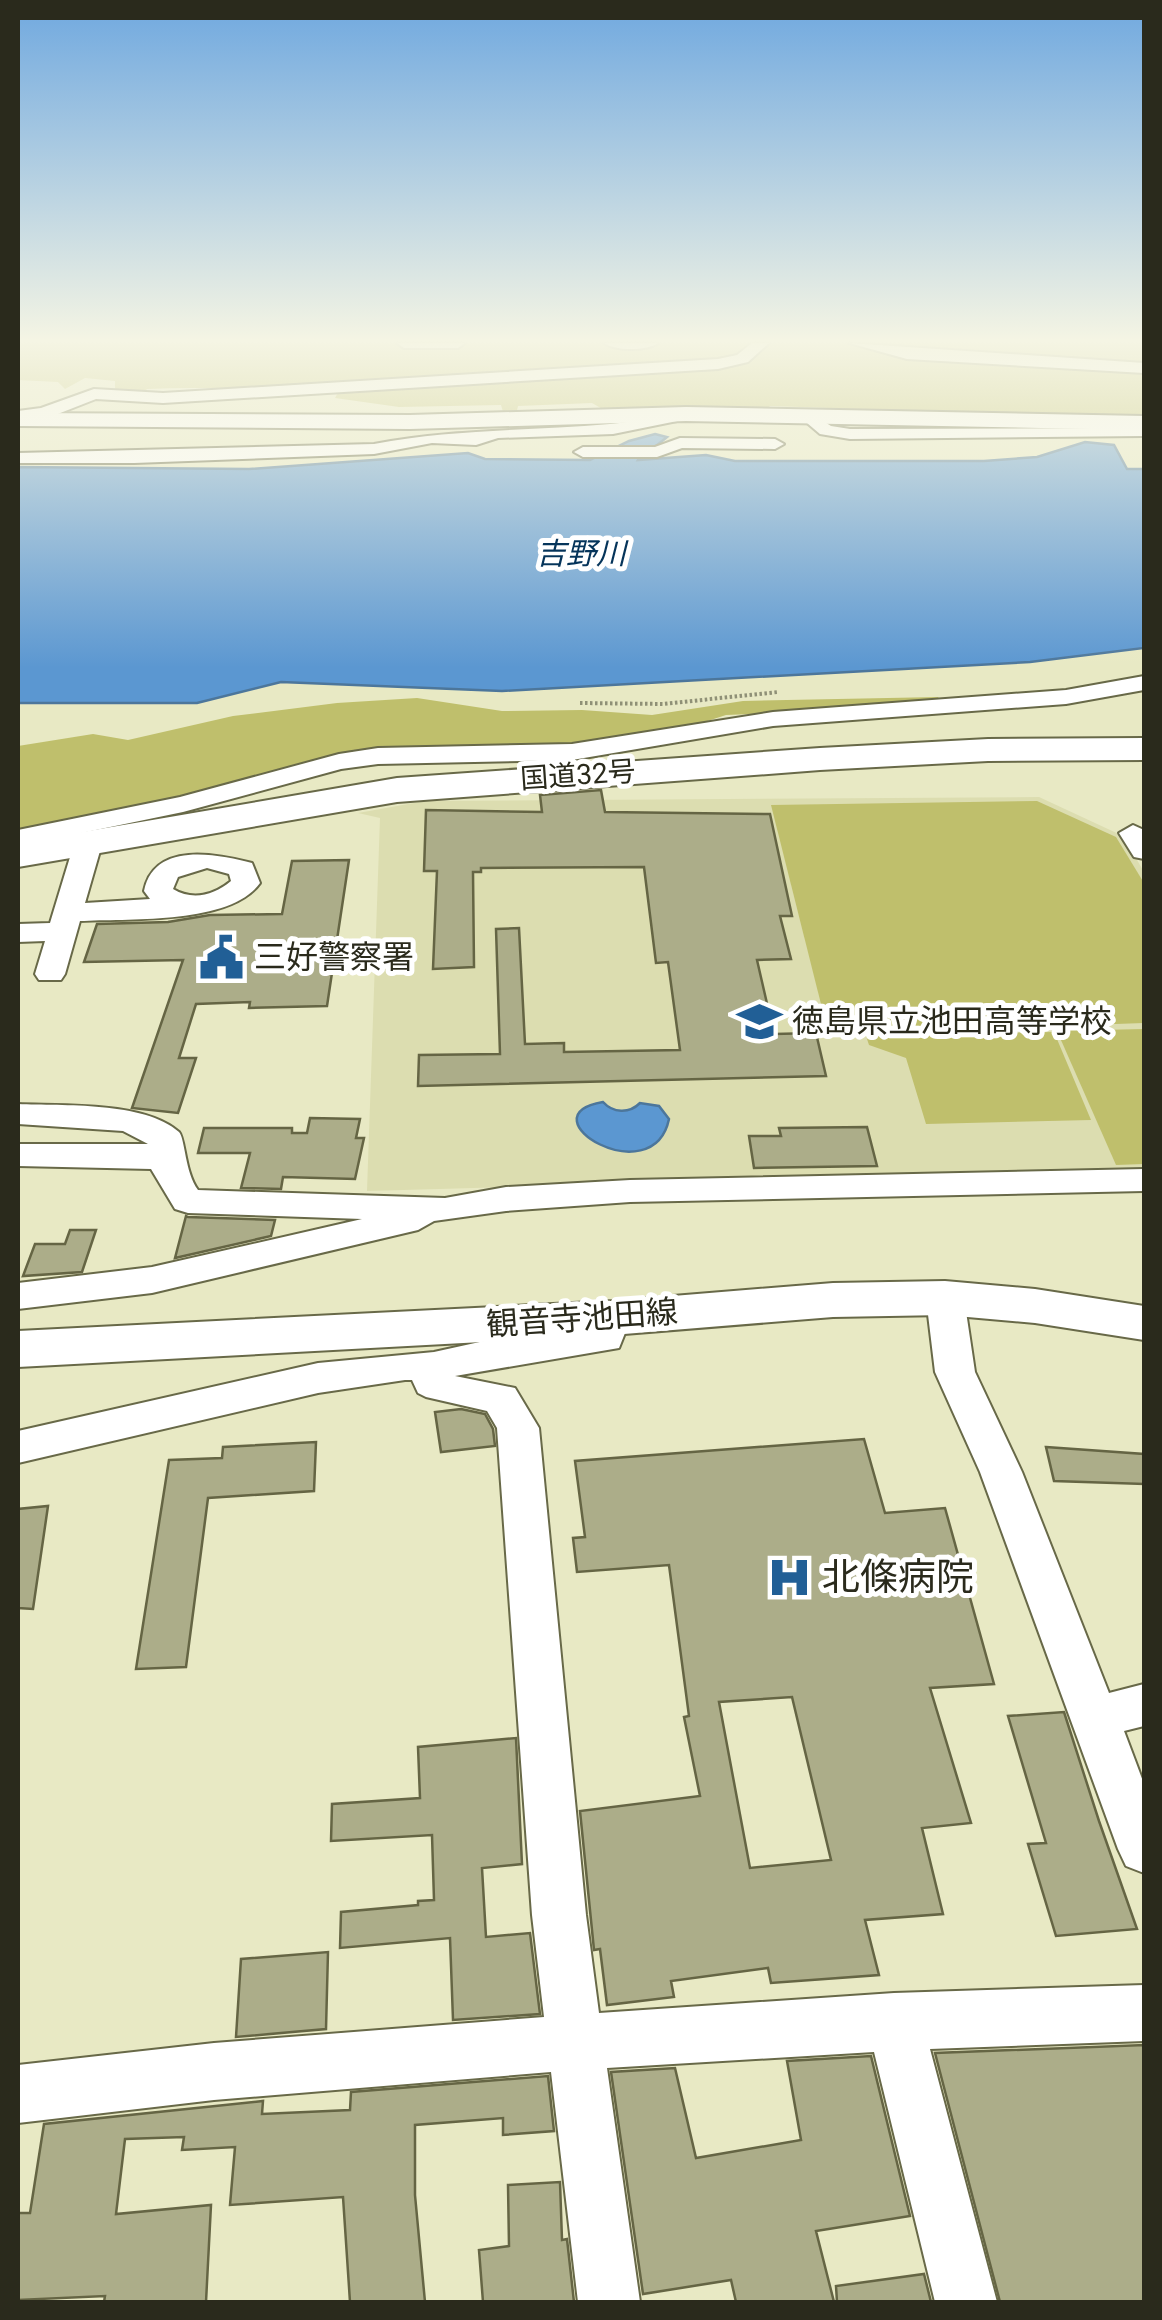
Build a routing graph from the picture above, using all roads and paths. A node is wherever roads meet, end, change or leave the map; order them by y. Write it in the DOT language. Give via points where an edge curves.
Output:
graph roads {
  1 [pos="314,451"];
  2 [pos="485,451"];
  3 [pos="659,451"];
  4 [pos="568,452"];
  5 [pos="495,454"];
  6 [pos="18,458"];
  7 [pos="1144,683"];
  8 [pos="1138,752"];
  9 [pos="18,838"];
  10 [pos="88,844"];
  11 [pos="18,855"];
  12 [pos="187,905"];
  13 [pos="65,922"];
  14 [pos="18,932"];
  15 [pos="50,974"];
  16 [pos="18,1114"];
  17 [pos="18,1156"];
  18 [pos="163,1158"];
  19 [pos="1144,1180"];
  20 [pos="445,1210"];
  21 [pos="18,1296"];
  22 [pos="945,1298"];
  23 [pos="612,1318"];
  24 [pos="1144,1323"];
  25 [pos="18,1348"];
  26 [pos="434,1366"];
  27 [pos="18,1446"];
  28 [pos="1144,1705"];
  29 [pos="1094,1718"];
  30 [pos="1144,1848"];
  31 [pos="1144,2013"];
  32 [pos="894,2021"];
  33 [pos="576,2042"];
  34 [pos="18,2094"];
  35 [pos="609,2302"];
  36 [pos="966,2302"];
  1 -- 6 [label="street"];
  2 -- 5 [label="street"];
  3 -- 4 [label="street"];
  7 -- 9 [label="street" via="1066,697 773,720 572,752 378,756"];
  8 -- 10 [label="highway, 国道32号" via="988,750 525,778 397,790"];
  10 -- 11 [label="highway, 国道32号"];
  10 -- 13 [label="street"];
  12 -- 13 [label="street"];
  13 -- 14 [label="street"];
  13 -- 15 [label="street"];
  16 -- 18 [label="street" via="130,1122 166,1139"];
  17 -- 18 [label="street"];
  18 -- 20 [label="street" via="188,1201"];
  19 -- 20 [label="street" via="630,1190"];
  20 -- 21 [label="street" via="152,1280"];
  22 -- 23 [label="main road, 観音寺池田線"];
  22 -- 24 [label="main road, 観音寺池田線"];
  22 -- 29 [label="street" via="955,1372 1001,1472"];
  23 -- 25 [label="main road, 観音寺池田線"];
  23 -- 26 [label="street" via="605,1338"];
  26 -- 27 [label="street" via="318,1378"];
  26 -- 33 [label="street" via="432,1383 501,1399 518,1428 558,1915"];
  28 -- 29 [label="street"];
  29 -- 30 [label="street"];
  31 -- 32 [label="street"];
  32 -- 33 [label="street"];
  32 -- 36 [label="street"];
  33 -- 34 [label="street" via="117,2079"];
  33 -- 35 [label="street"];
}
